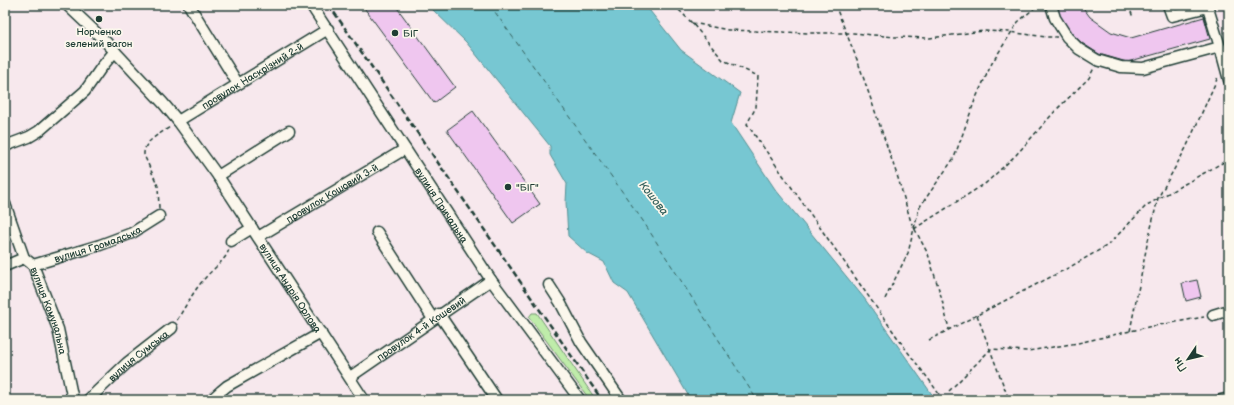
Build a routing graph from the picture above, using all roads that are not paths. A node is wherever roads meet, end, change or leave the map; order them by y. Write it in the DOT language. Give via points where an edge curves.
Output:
graph roads {
  1 [pos="67,5"];
  2 [pos="189,5"];
  3 [pos="312,5"];
  4 [pos="1051,5"];
  5 [pos="1168,5"];
  6 [pos="1208,6"];
  7 [pos="328,29"];
  8 [pos="1220,47"];
  9 [pos="115,51"];
  10 [pos="1229,80"];
  11 [pos="238,84"];
  12 [pos="178,121"];
  13 [pos="290,132"];
  14 [pos="5,146"];
  15 [pos="405,149"];
  16 [pos="218,176"];
  17 [pos="5,204"];
  18 [pos="159,216"];
  19 [pos="252,228"];
  20 [pos="377,232"];
  21 [pos="258,237"];
  22 [pos="230,241"];
  23 [pos="24,258"];
  24 [pos="33,265"];
  25 [pos="5,266"];
  26 [pos="491,280"];
  27 [pos="550,286"];
  28 [pos="1229,310"];
  29 [pos="1213,315"];
  30 [pos="436,317"];
  31 [pos="172,328"];
  32 [pos="321,333"];
  33 [pos="350,377"];
  34 [pos="1229,398"];
  35 [pos="73,400"];
  36 [pos="88,400"];
  37 [pos="211,400"];
  38 [pos="364,400"];
  39 [pos="497,400"];
  40 [pos="580,400"];
  41 [pos="621,400"];
  42 [pos="1221,400"];
  1 -- 9 [label="street, вулиця Андрія Орлова"];
  2 -- 11 [label="street"];
  3 -- 7 [label="street, вулиця Причальна"];
  4 -- 8 [label="street" via="1055,18 1067,37 1079,49 1097,60 1121,67 1142,68"];
  5 -- 6 [label="street" via="1172,16"];
  6 -- 8 [label="street"];
  7 -- 11 [label="street, провулок Наскрізний 2-й"];
  7 -- 15 [label="street, вулиця Причальна"];
  8 -- 10 [label="street"];
  9 -- 12 [label="street, вулиця Андрія Орлова"];
  9 -- 14 [label="street" via="85,91 39,132"];
  11 -- 12 [label="street, провулок Наскрізний 2-й"];
  12 -- 16 [label="street, вулиця Андрія Орлова"];
  13 -- 16 [label="street"];
  15 -- 21 [label="street, провулок Кошовий 3-й"];
  15 -- 26 [label="street, вулиця Причальна"];
  16 -- 19 [label="street, вулиця Андрія Орлова"];
  17 -- 23 [label="street, вулиця Комунальна"];
  18 -- 24 [label="street, вулиця Громадська" via="132,233"];
  19 -- 21 [label="street, вулиця Андрія Орлова"];
  19 -- 22 [label="street"];
  20 -- 30 [label="street"];
  21 -- 32 [label="street, вулиця Андрія Орлова"];
  23 -- 24 [label="street, вулиця Комунальна"];
  23 -- 25 [label="street"];
  24 -- 35 [label="street, вулиця Комунальна" via="58,329"];
  26 -- 30 [label="street, провулок 4-й Кошевий"];
  26 -- 40 [label="street, вулиця Причальна"];
  27 -- 41 [label="street" via="581,342"];
  28 -- 29 [label="street"];
  30 -- 33 [label="street, провулок 4-й Кошевий"];
  30 -- 39 [label="street"];
  31 -- 36 [label="street, вулиця Сумська" via="127,363"];
  32 -- 33 [label="street, вулиця Андрія Орлова"];
  32 -- 37 [label="street" via="220,390"];
  33 -- 38 [label="street, вулиця Андрія Орлова"];
  34 -- 42 [label="street"];
}
